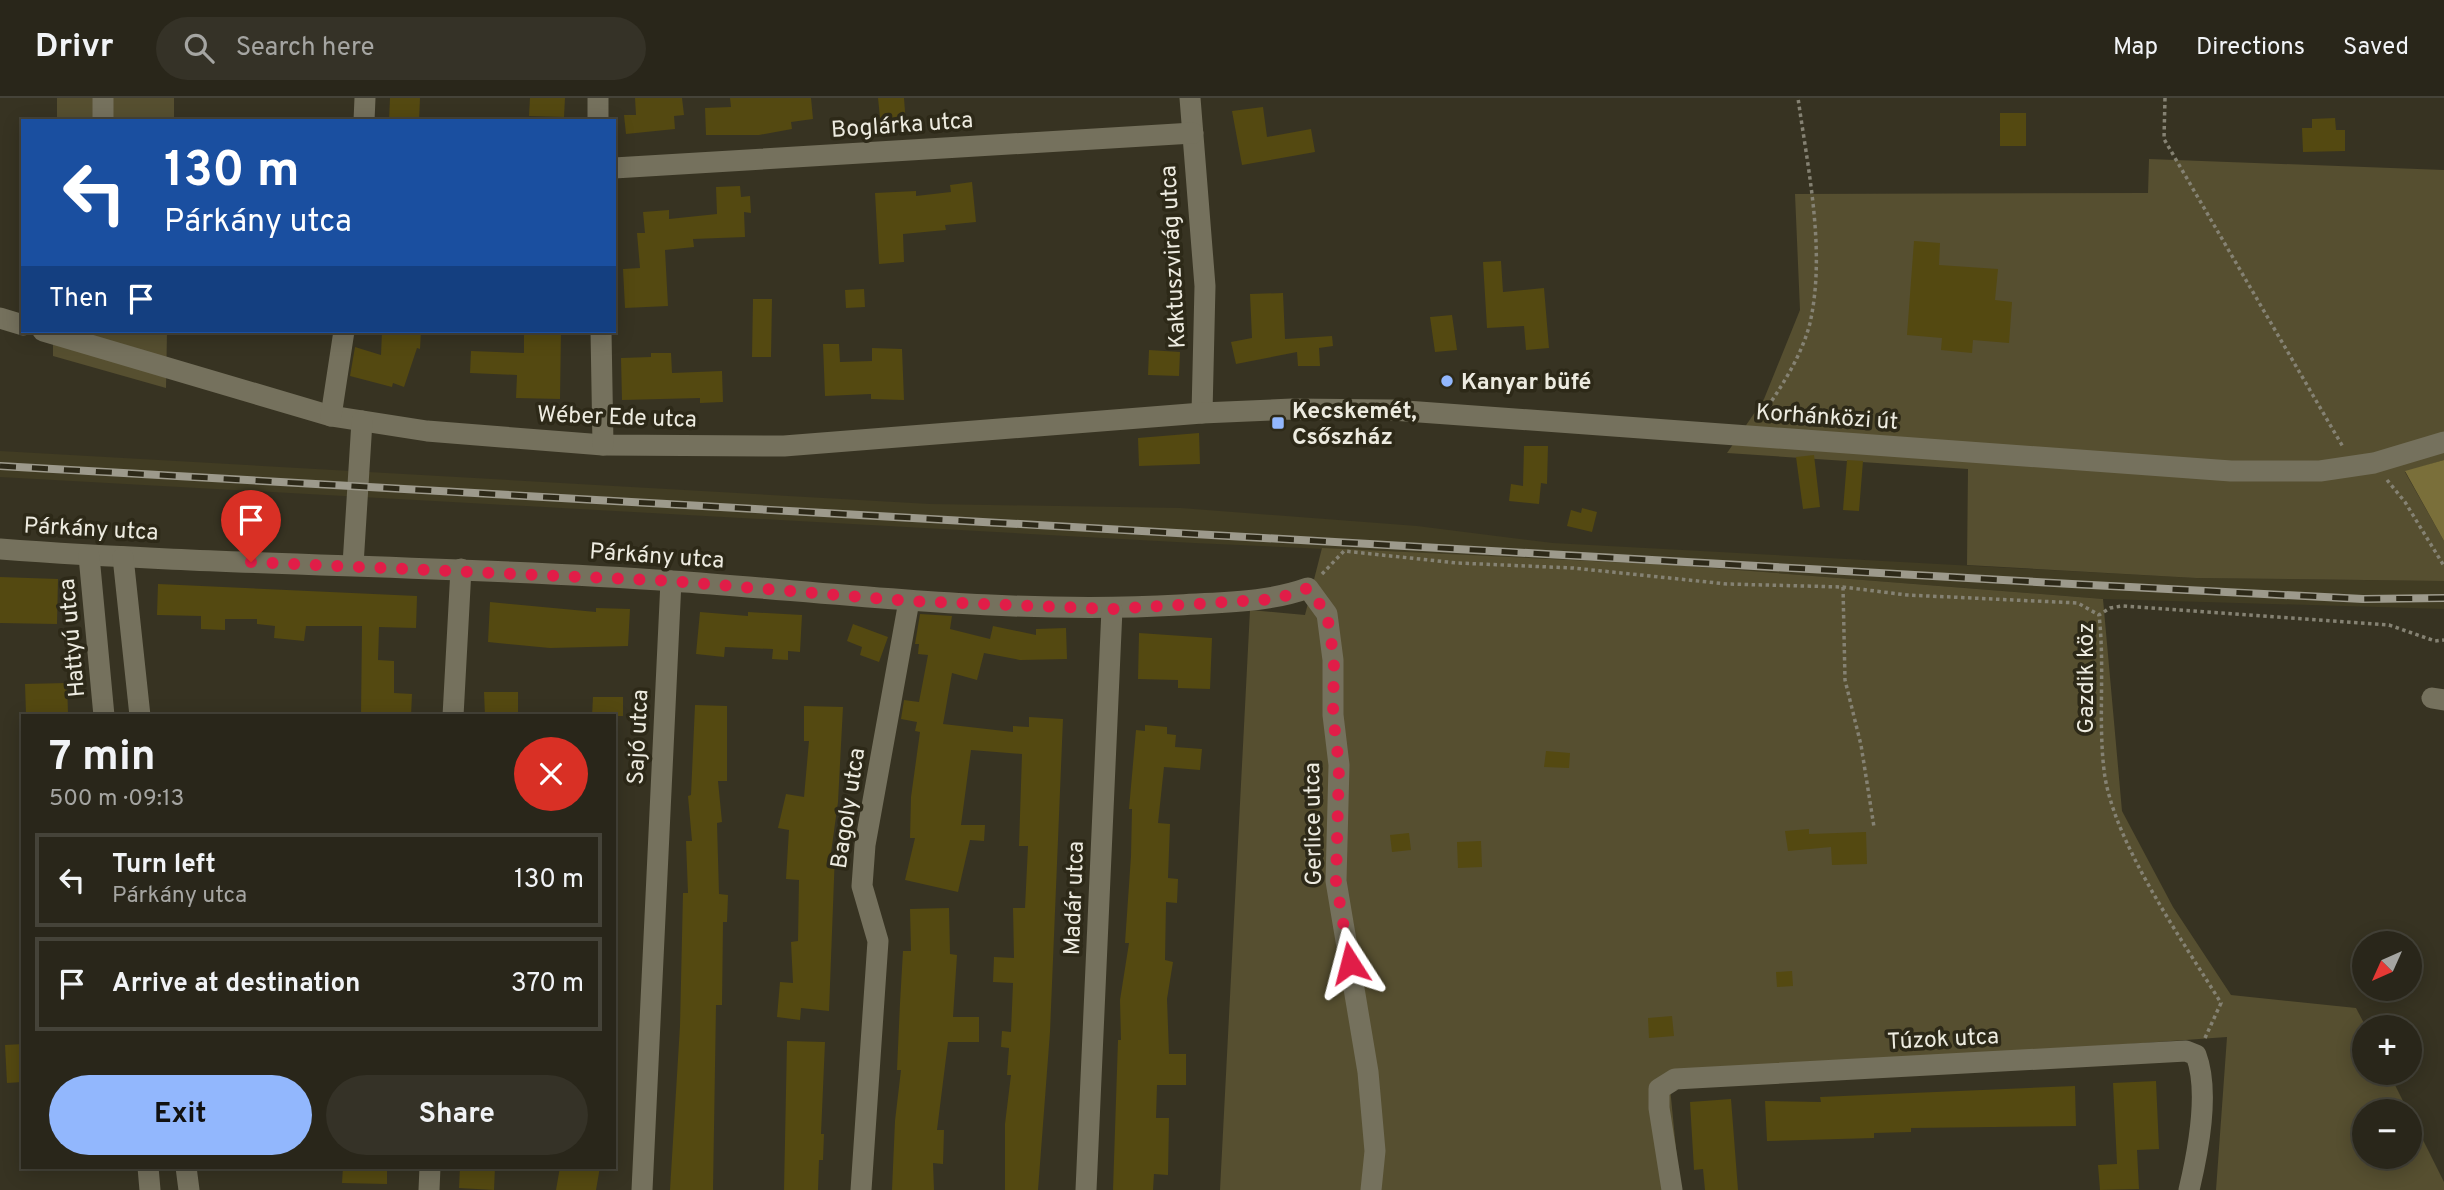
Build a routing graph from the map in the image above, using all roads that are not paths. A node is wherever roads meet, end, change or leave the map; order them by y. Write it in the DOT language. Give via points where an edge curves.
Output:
graph roads {
  1 [pos="103,98"];
  2 [pos="365,98"];
  3 [pos="598,98"];
  4 [pos="1190,98"];
  5 [pos="103,119"];
  6 [pos="364,119"];
  7 [pos="598,119"];
  8 [pos="1193,133"];
  9 [pos="616,169"];
  10 [pos="0,318"];
  11 [pos="21,324"];
  12 [pos="58,333"];
  13 [pos="344,333"];
  14 [pos="601,333"];
  15 [pos="94,338"];
  16 [pos="1202,414"];
  17 [pos="331,416"];
  18 [pos="362,421"];
  19 [pos="2444,442"];
  20 [pos="603,445"];
  21 [pos="0,549"];
  22 [pos="89,556"];
  23 [pos="123,557"];
  24 [pos="353,565"];
  25 [pos="461,569"];
  26 [pos="671,581"];
  27 [pos="1308,588"];
  28 [pos="909,601"];
  29 [pos="1112,609"];
  30 [pos="104,714"];
  31 [pos="140,714"];
  32 [pos="453,714"];
  33 [pos="148,1169"];
  34 [pos="186,1169"];
  35 [pos="430,1169"];
  36 [pos="150,1190"];
  37 [pos="189,1190"];
  38 [pos="429,1190"];
  39 [pos="642,1190"];
  40 [pos="861,1190"];
  41 [pos="1086,1190"];
  42 [pos="1371,1190"];
  43 [pos="1672,1190"];
  44 [pos="2189,1190"];
  1 -- 5 [label="street"];
  2 -- 6 [label="street"];
  3 -- 7 [label="street"];
  4 -- 8 [label="street, Kaktuszvirág utca"];
  8 -- 9 [label="street, Boglárka utca"];
  8 -- 16 [label="street, Kaktuszvirág utca" via="1205,286"];
  10 -- 11 [label="street"];
  12 -- 15 [label="street, Wéber Ede utca"];
  13 -- 17 [label="street"];
  14 -- 20 [label="street"];
  15 -- 17 [label="street, Wéber Ede utca"];
  16 -- 19 [label="street, Korhánközi út" via="1292,409 1392,411 2293,473 2364,465"];
  16 -- 20 [label="street, Wéber Ede utca" via="784,446"];
  17 -- 18 [label="street, Wéber Ede utca"];
  18 -- 20 [label="street, Wéber Ede utca" via="427,431"];
  18 -- 24 [label="street"];
  21 -- 22 [label="street, Párkány utca"];
  22 -- 23 [label="street, Párkány utca"];
  22 -- 30 [label="street, Hattyú utca"];
  23 -- 24 [label="street, Párkány utca"];
  23 -- 31 [label="street"];
  24 -- 25 [label="street, Párkány utca"];
  25 -- 26 [label="street, Párkány utca"];
  25 -- 32 [label="street"];
  26 -- 28 [label="street, Párkány utca"];
  26 -- 39 [label="street, Sajó utca"];
  27 -- 29 [label="street, Párkány utca" via="1276,599"];
  27 -- 42 [label="street, Gerlice utca" via="1327,614 1334,660 1333,715 1339,765 1336,881 1368,1072 1375,1151"];
  28 -- 29 [label="street, Párkány utca"];
  28 -- 40 [label="street, Bagoly utca" via="865,845 862,886 878,941"];
  29 -- 41 [label="street, Madár utca"];
  33 -- 36 [label="street"];
  34 -- 37 [label="street"];
  35 -- 38 [label="street"];
  43 -- 44 [label="street, Túzok utca" via="1659,1089 1675,1079 2186,1051 2196,1055 2200,1065 2201,1122"];
}
